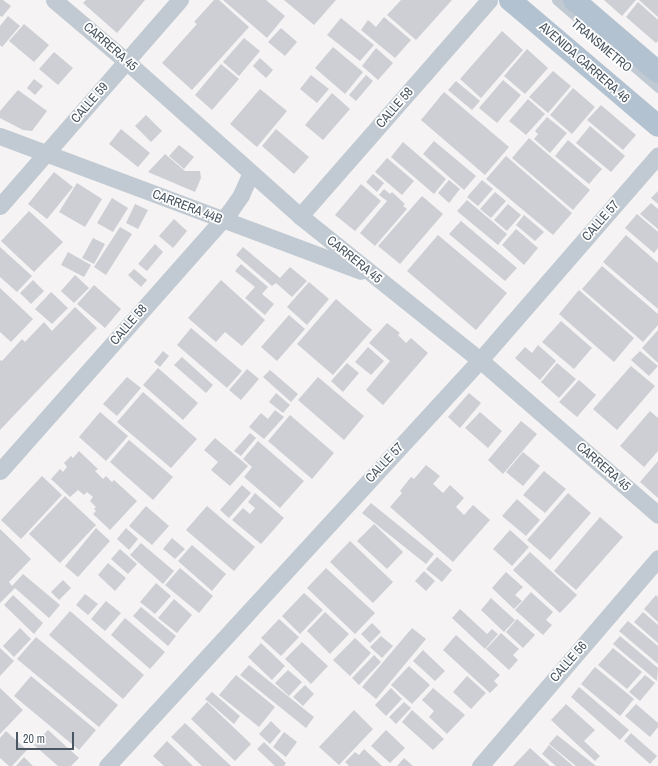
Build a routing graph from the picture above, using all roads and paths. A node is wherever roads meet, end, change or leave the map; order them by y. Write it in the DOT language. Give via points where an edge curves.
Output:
graph roads {
  1 [pos="54,0"];
  2 [pos="180,0"];
  3 [pos="489,0"];
  4 [pos="510,0"];
  5 [pos="556,0"];
  6 [pos="574,0"];
  7 [pos="126,61"];
  8 [pos="658,72"];
  9 [pos="658,88"];
  10 [pos="658,126"];
  11 [pos="0,136"];
  12 [pos="46,154"];
  13 [pos="658,155"];
  14 [pos="250,173"];
  15 [pos="0,206"];
  16 [pos="300,216"];
  17 [pos="221,220"];
  18 [pos="375,276"];
  19 [pos="480,360"];
  20 [pos="0,471"];
  21 [pos="658,515"];
  22 [pos="658,558"];
  23 [pos="108,766"];
  24 [pos="480,766"];
  1 -- 7 [label="street, CARRERA 45"];
  2 -- 7 [label="street, CALLE 59"];
  3 -- 16 [label="street, CALLE 58"];
  4 -- 10 [label="main road, AVENIDA CARRERA 46"];
  5 -- 9 [label="lane, TRANSMETRO"];
  6 -- 8 [label="main road"];
  7 -- 12 [label="street, CALLE 59"];
  7 -- 14 [label="street, CARRERA 45"];
  11 -- 12 [label="street, CARRERA 44B"];
  12 -- 15 [label="street, CALLE 59"];
  12 -- 17 [label="street, CARRERA 44B"];
  13 -- 19 [label="street, CALLE 57"];
  14 -- 16 [label="street, CARRERA 45"];
  14 -- 17 [label="street, CALLE 58" via="241,194"];
  16 -- 18 [label="street, CARRERA 45"];
  17 -- 18 [label="street, CARRERA 44B"];
  17 -- 20 [label="street, CALLE 58"];
  18 -- 19 [label="street, CARRERA 45"];
  19 -- 21 [label="street, CARRERA 45"];
  19 -- 23 [label="street, CALLE 57"];
  22 -- 24 [label="street, CALLE 56"];
}
